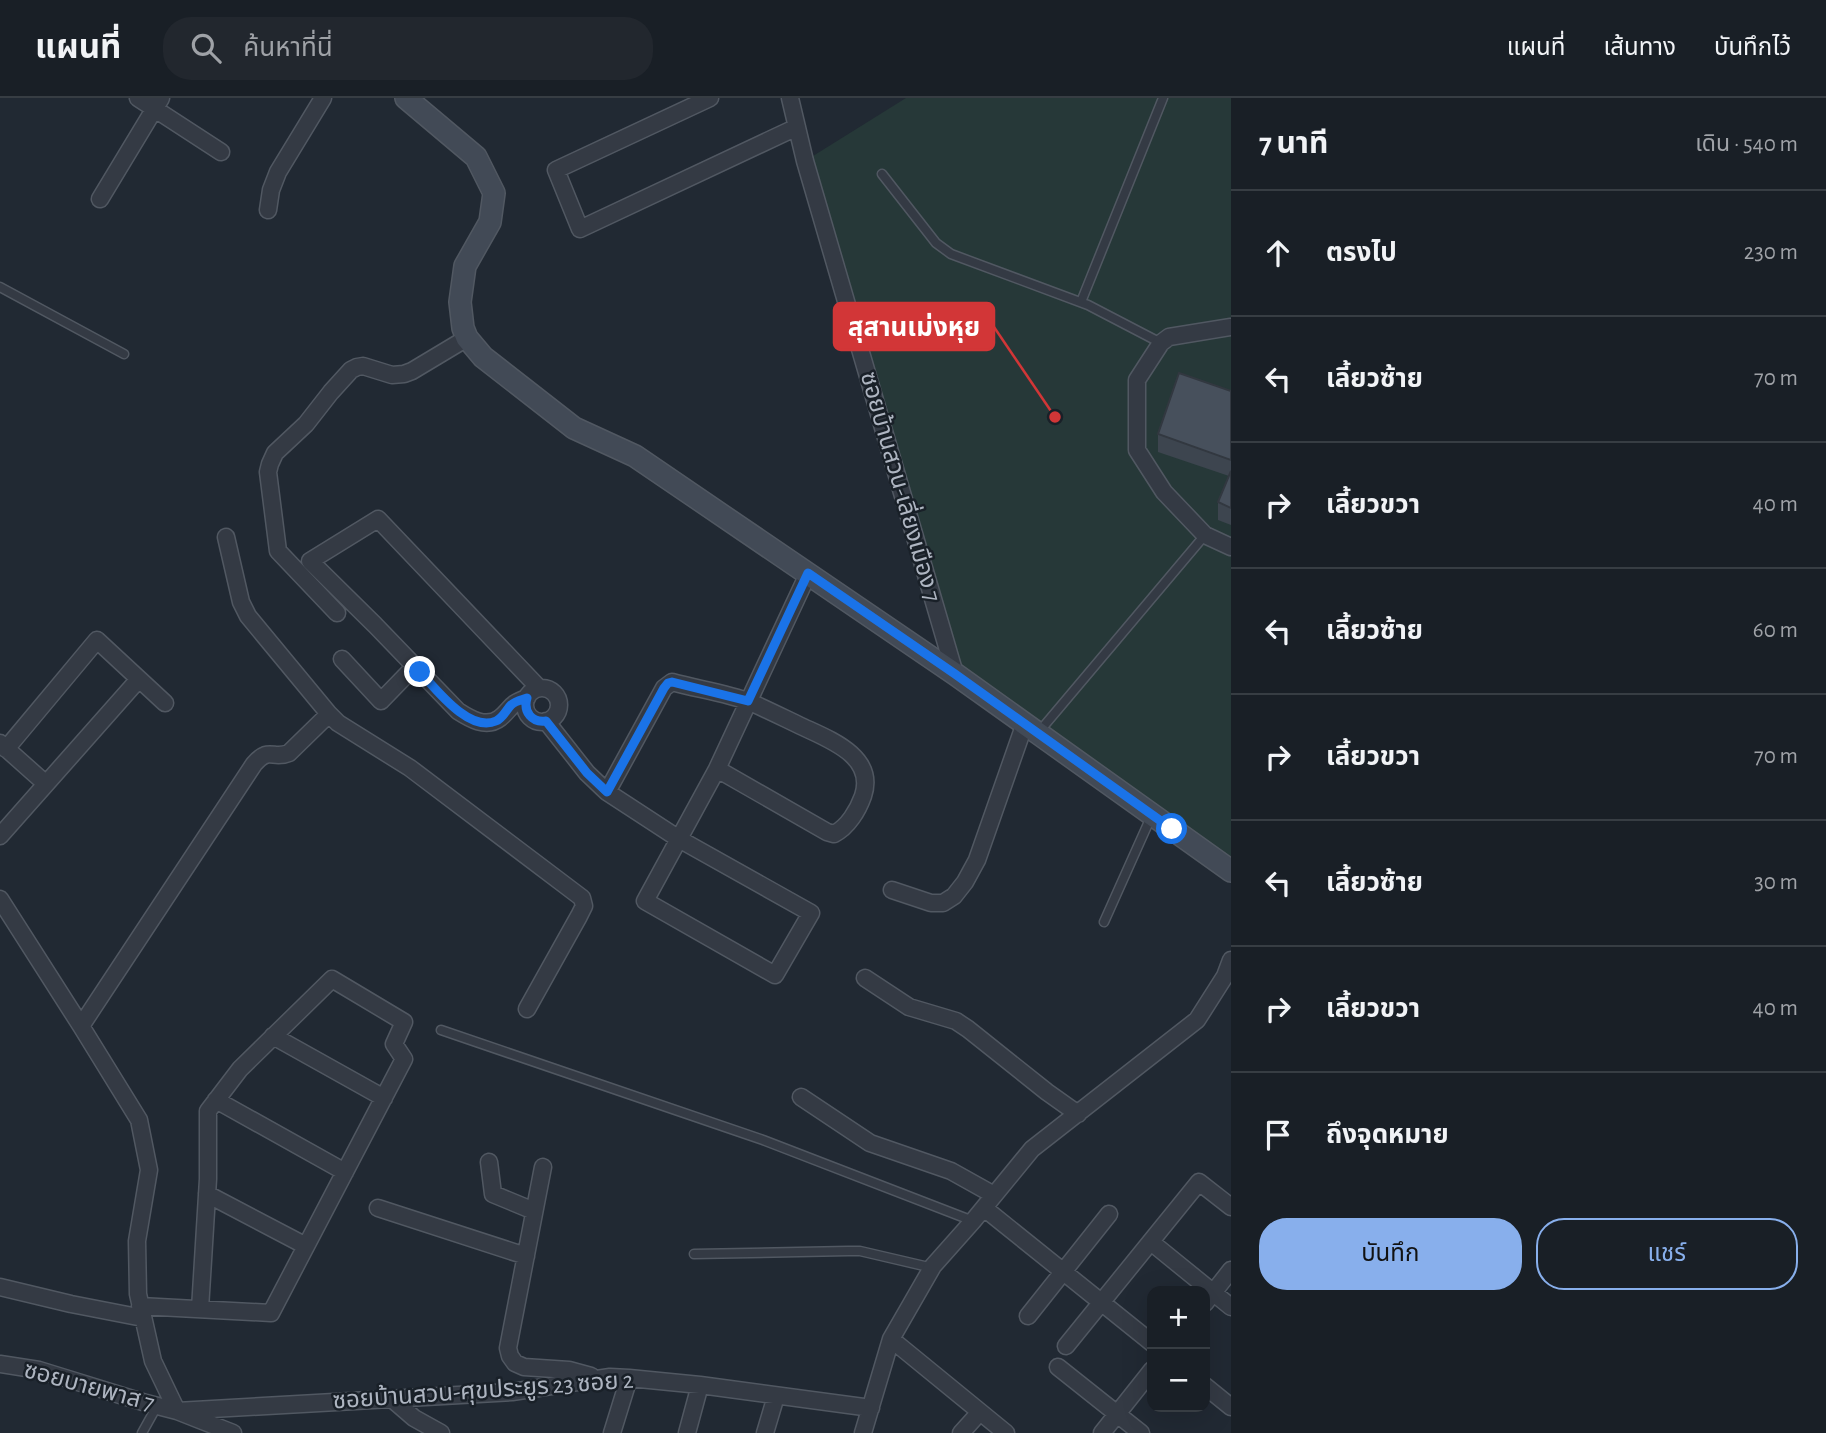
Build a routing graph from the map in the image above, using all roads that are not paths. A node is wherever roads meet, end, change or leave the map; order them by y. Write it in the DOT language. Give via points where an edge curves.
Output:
graph roads {
  1 [pos="138,98"];
  2 [pos="323,98"];
  3 [pos="406,98"];
  4 [pos="710,98"];
  5 [pos="790,98"];
  6 [pos="1163,98"];
  7 [pos="158,103"];
  8 [pos="797,127"];
  9 [pos="220,152"];
  10 [pos="882,174"];
  11 [pos="100,199"];
  12 [pos="268,210"];
  13 [pos="0,287"];
  14 [pos="1081,302"];
  15 [pos="1231,327"];
  16 [pos="467,338"];
  17 [pos="1161,343"];
  18 [pos="124,354"];
  19 [pos="1205,535"];
  20 [pos="226,537"];
  21 [pos="1231,547"];
  22 [pos="808,573"];
  23 [pos="337,613"];
  24 [pos="342,659"];
  25 [pos="414,667"];
  26 [pos="955,674"];
  27 [pos="139,679"];
  28 [pos="533,693"];
  29 [pos="748,701"];
  30 [pos="165,703"];
  31 [pos="329,714"];
  32 [pos="546,721"];
  33 [pos="1031,728"];
  34 [pos="3,746"];
  35 [pos="717,769"];
  36 [pos="46,784"];
  37 [pos="607,792"];
  38 [pos="1153,815"];
  39 [pos="0,836"];
  40 [pos="679,839"];
  41 [pos="1231,871"];
  42 [pos="892,890"];
  43 [pos="0,899"];
  44 [pos="1104,922"];
  45 [pos="1231,960"];
  46 [pos="865,978"];
  47 [pos="527,1009"];
  48 [pos="81,1026"];
  49 [pos="440,1030"];
  50 [pos="273,1036"];
  51 [pos="801,1097"];
  52 [pos="384,1098"];
  53 [pos="216,1100"];
  54 [pos="1078,1114"];
  55 [pos="489,1162"];
  56 [pos="543,1167"];
  57 [pos="345,1172"];
  58 [pos="207,1194"];
  59 [pos="989,1202"];
  60 [pos="1231,1207"];
  61 [pos="378,1208"];
  62 [pos="534,1211"];
  63 [pos="1109,1214"];
  64 [pos="973,1221"];
  65 [pos="1151,1242"];
  66 [pos="306,1246"];
  67 [pos="694,1254"];
  68 [pos="526,1256"];
  69 [pos="933,1268"];
  70 [pos="1231,1270"];
  71 [pos="1064,1272"];
  72 [pos="1197,1286"];
  73 [pos="0,1287"];
  74 [pos="1210,1297"];
  75 [pos="1210,1298"];
  76 [pos="1102,1302"];
  77 [pos="1231,1307"];
  78 [pos="200,1309"];
  79 [pos="142,1312"];
  80 [pos="1028,1316"];
  81 [pos="891,1339"];
  82 [pos="1147,1339"];
  83 [pos="1066,1346"];
  84 [pos="0,1364"];
  85 [pos="1058,1367"];
  86 [pos="1147,1376"];
  87 [pos="629,1377"];
  88 [pos="600,1378"];
  89 [pos="700,1385"];
  90 [pos="1210,1390"];
  91 [pos="776,1396"];
  92 [pos="392,1399"];
  93 [pos="157,1406"];
  94 [pos="1231,1407"];
  95 [pos="871,1408"];
  96 [pos="177,1411"];
  97 [pos="980,1412"];
  98 [pos="1117,1414"];
  99 [pos="414,1418"];
  100 [pos="142,1433"];
  101 [pos="233,1433"];
  102 [pos="407,1433"];
  103 [pos="441,1433"];
  104 [pos="612,1433"];
  105 [pos="687,1433"];
  106 [pos="765,1433"];
  107 [pos="863,1433"];
  108 [pos="961,1433"];
  109 [pos="1006,1433"];
  110 [pos="1102,1433"];
  111 [pos="1141,1433"];
  1 -- 7 [label="street"];
  2 -- 12 [label="street" via="278,172"];
  3 -- 16 [label="street" via="476,157 495,192 490,222 465,266 460,302"];
  4 -- 8 [label="street" via="556,170 580,229"];
  5 -- 8 [label="street, ซอยบ้านสวน-เลี่ยงเมือง 7"];
  6 -- 14 [label="lane"];
  7 -- 9 [label="street"];
  7 -- 11 [label="street"];
  8 -- 26 [label="street, ซอยบ้านสวน-เลี่ยงเมือง 7"];
  10 -- 14 [label="lane" via="945,251"];
  13 -- 18 [label="lane"];
  14 -- 17 [label="lane"];
  15 -- 17 [label="street" via="1170,337"];
  16 -- 22 [label="street" via="483,357 574,428 635,456"];
  16 -- 23 [label="street" via="412,372 392,375 363,366 351,370 272,458 268,472 278,551"];
  17 -- 19 [label="street" via="1137,380 1137,450 1164,492"];
  19 -- 21 [label="street"];
  19 -- 33 [label="lane"];
  20 -- 31 [label="street" via="248,616"];
  22 -- 26 [label="street"];
  22 -- 29 [label="street"];
  24 -- 25 [label="street" via="382,701"];
  25 -- 28 [label="street" via="458,711 476,722 498,720 511,705"];
  25 -- 28 [label="street" via="310,561 379,519"];
  26 -- 33 [label="street"];
  27 -- 30 [label="street"];
  27 -- 34 [label="street" via="97,640"];
  27 -- 36 [label="street"];
  28 -- 32 [label="street" via="525,704 528,714"];
  28 -- 32 [label="street" via="551,690 558,699 558,711"];
  29 -- 35 [label="street"];
  29 -- 35 [label="street" via="848,751 866,782 858,807 834,834"];
  29 -- 37 [label="street" via="668,683"];
  31 -- 47 [label="street" via="410,768 582,898 584,906"];
  31 -- 48 [label="street" via="289,753 267,754 254,764"];
  32 -- 37 [label="street"];
  33 -- 38 [label="street"];
  33 -- 42 [label="street" via="977,860 954,896 931,903"];
  34 -- 36 [label="street"];
  35 -- 40 [label="street"];
  36 -- 39 [label="street"];
  37 -- 40 [label="street"];
  38 -- 41 [label="street"];
  38 -- 44 [label="lane"];
  40 -- 40 [label="street" via="645,901 775,975 811,913"];
  43 -- 48 [label="street"];
  45 -- 54 [label="street" via="1197,1020"];
  46 -- 54 [label="street" via="909,1007 968,1028"];
  48 -- 79 [label="street" via="142,1133 149,1170 137,1241"];
  49 -- 64 [label="lane" via="763,1140"];
  50 -- 52 [label="street"];
  50 -- 52 [label="street" via="332,979 404,1022 394,1044 404,1059"];
  50 -- 53 [label="street"];
  51 -- 59 [label="street" via="870,1143 951,1171"];
  52 -- 57 [label="street"];
  53 -- 57 [label="street"];
  53 -- 58 [label="street" via="208,1111"];
  54 -- 59 [label="street" via="1032,1149"];
  55 -- 62 [label="street" via="493,1194"];
  56 -- 62 [label="street"];
  57 -- 66 [label="street"];
  58 -- 66 [label="street"];
  58 -- 78 [label="street"];
  59 -- 64 [label="street"];
  59 -- 71 [label="street"];
  60 -- 65 [label="street" via="1199,1182"];
  61 -- 68 [label="street"];
  62 -- 68 [label="street"];
  63 -- 71 [label="street"];
  64 -- 69 [label="street"];
  65 -- 72 [label="street"];
  65 -- 76 [label="street"];
  66 -- 78 [label="street" via="271,1313"];
  67 -- 69 [label="lane" via="860,1251"];
  68 -- 88 [label="street" via="510,1356 524,1367"];
  69 -- 81 [label="street"];
  70 -- 74 [label="street"];
  71 -- 76 [label="street"];
  71 -- 80 [label="street"];
  73 -- 79 [label="street" via="71,1304"];
  75 -- 77 [label="street"];
  76 -- 82 [label="street"];
  76 -- 83 [label="street"];
  78 -- 79 [label="street"];
  79 -- 96 [label="street" via="153,1361"];
  81 -- 95 [label="street"];
  81 -- 97 [label="street"];
  84 -- 93 [label="street, ซอยบายพาส 7" via="39,1370"];
  85 -- 98 [label="street"];
  86 -- 98 [label="street"];
  87 -- 88 [label="street, ซอยบ้านสวน-ศุขประยูร 23 ซอย 2"];
  87 -- 89 [label="street, ซอยบ้านสวน-ศุขประยูร 23 ซอย 2"];
  87 -- 104 [label="street"];
  88 -- 92 [label="street, ซอยบ้านสวน-ศุขประยูร 23 ซอย 2" via="512,1392"];
  89 -- 91 [label="street, ซอยบ้านสวน-ศุขประยูร 23 ซอย 2"];
  89 -- 105 [label="street"];
  90 -- 94 [label="street"];
  91 -- 95 [label="street, ซอยบ้านสวน-ศุขประยูร 23 ซอย 2"];
  91 -- 106 [label="street"];
  92 -- 96 [label="street, ซอยบ้านสวน-ศุขประยูร 23 ซอย 2"];
  92 -- 99 [label="street"];
  93 -- 96 [label="street, ซอยบายพาส 7"];
  93 -- 100 [label="lane"];
  95 -- 107 [label="street"];
  96 -- 101 [label="street"];
  97 -- 108 [label="street"];
  97 -- 109 [label="street"];
  98 -- 110 [label="street"];
  98 -- 111 [label="street"];
  99 -- 102 [label="street"];
  99 -- 103 [label="street"];
}
